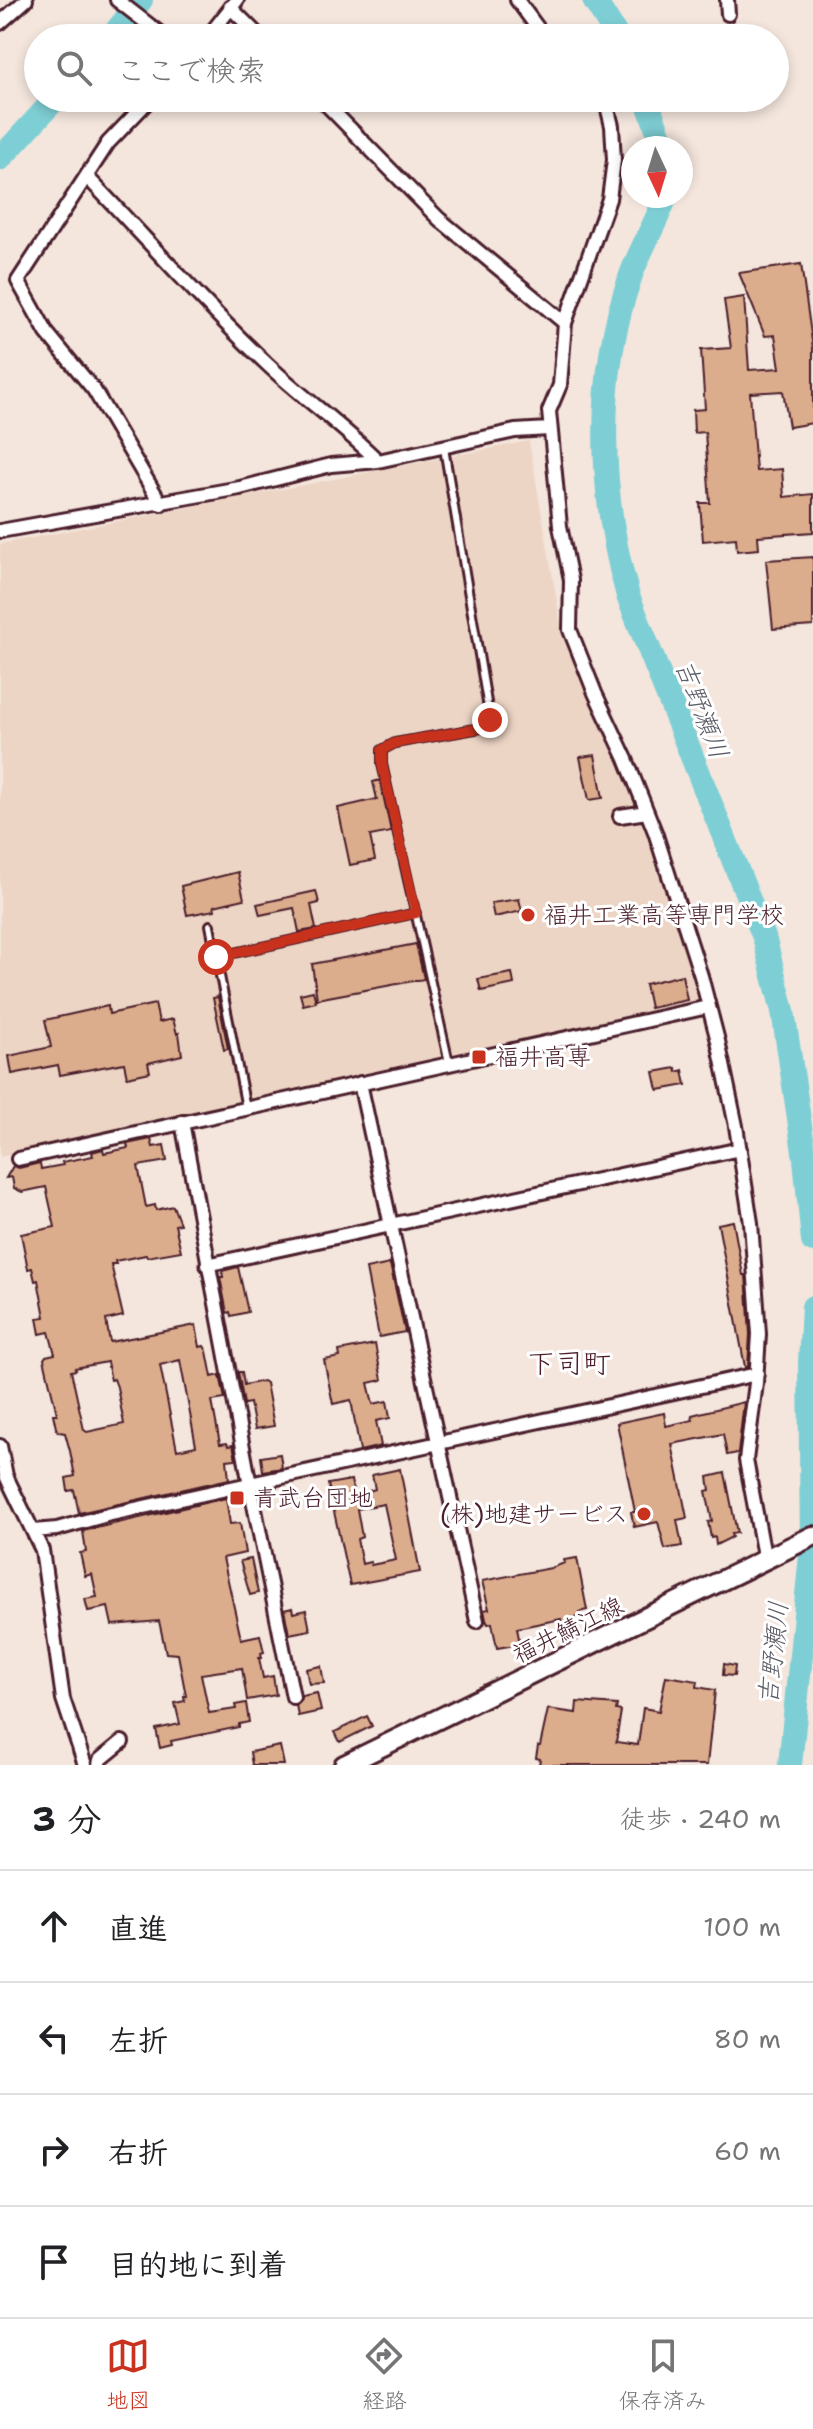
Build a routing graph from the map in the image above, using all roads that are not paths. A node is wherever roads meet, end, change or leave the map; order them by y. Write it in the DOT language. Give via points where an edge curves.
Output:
graph roads {
  1 [pos="26,0"];
  2 [pos="117,0"];
  3 [pos="517,0"];
  4 [pos="727,0"];
  5 [pos="234,4"];
  6 [pos="728,14"];
  7 [pos="0,23"];
  8 [pos="148,24"];
  9 [pos="218,24"];
  10 [pos="250,24"];
  11 [pos="535,24"];
  12 [pos="138,112"];
  13 [pos="334,112"];
  14 [pos="608,112"];
  15 [pos="87,177"];
  16 [pos="565,323"];
  17 [pos="549,429"];
  18 [pos="444,448"];
  19 [pos="378,461"];
  20 [pos="161,504"];
  21 [pos="0,531"];
  22 [pos="647,812"];
  23 [pos="620,816"];
  24 [pos="416,913"];
  25 [pos="210,925"];
  26 [pos="216,957"];
  27 [pos="708,1007"];
  28 [pos="449,1063"];
  29 [pos="360,1083"];
  30 [pos="246,1108"];
  31 [pos="182,1122"];
  32 [pos="740,1149"];
  33 [pos="18,1159"];
  34 [pos="391,1225"];
  35 [pos="207,1265"];
  36 [pos="757,1374"];
  37 [pos="439,1444"];
  38 [pos="0,1446"];
  39 [pos="250,1485"];
  40 [pos="33,1531"];
  41 [pos="813,1536"];
  42 [pos="771,1559"];
  43 [pos="477,1621"];
  44 [pos="293,1697"];
  45 [pos="122,1742"];
  46 [pos="357,1762"];
  47 [pos="85,1765"];
  48 [pos="99,1765"];
  1 -- 7 [label="street"];
  2 -- 8 [label="street"];
  3 -- 11 [label="street"];
  4 -- 6 [label="street"];
  5 -- 9 [label="street"];
  5 -- 10 [label="street"];
  12 -- 15 [label="street" via="108,143"];
  13 -- 16 [label="street" via="439,219"];
  14 -- 16 [label="street" via="614,160 609,199"];
  15 -- 19 [label="street" via="245,343"];
  15 -- 20 [label="street" via="18,281 47,333 94,390"];
  16 -- 17 [label="street" via="560,385 549,411"];
  17 -- 18 [label="street" via="515,431"];
  17 -- 22 [label="street" via="571,580 570,630"];
  18 -- 19 [label="street"];
  18 -- 24 [label="lane" via="490,720 481,728 395,743 382,750"];
  19 -- 20 [label="street" via="331,465"];
  20 -- 21 [label="street"];
  22 -- 23 [label="street"];
  22 -- 27 [label="street"];
  24 -- 26 [label="lane"];
  24 -- 28 [label="lane"];
  25 -- 26 [label="lane"];
  26 -- 30 [label="lane"];
  27 -- 28 [label="street"];
  27 -- 32 [label="street"];
  28 -- 29 [label="street"];
  29 -- 30 [label="street"];
  29 -- 34 [label="street"];
  30 -- 31 [label="street"];
  31 -- 33 [label="street"];
  31 -- 35 [label="street"];
  32 -- 34 [label="street"];
  32 -- 36 [label="street" via="753,1239"];
  34 -- 35 [label="street"];
  34 -- 37 [label="street"];
  35 -- 39 [label="street"];
  36 -- 37 [label="street"];
  36 -- 42 [label="street" via="746,1460"];
  37 -- 39 [label="street"];
  37 -- 43 [label="street"];
  38 -- 40 [label="street" via="6,1476"];
  39 -- 40 [label="street"];
  39 -- 44 [label="street"];
  40 -- 47 [label="street" via="42,1550 63,1699"];
  41 -- 42 [label="main road, 福井鯖江線"];
  42 -- 46 [label="main road, 福井鯖江線"];
  45 -- 48 [label="street"];
}
